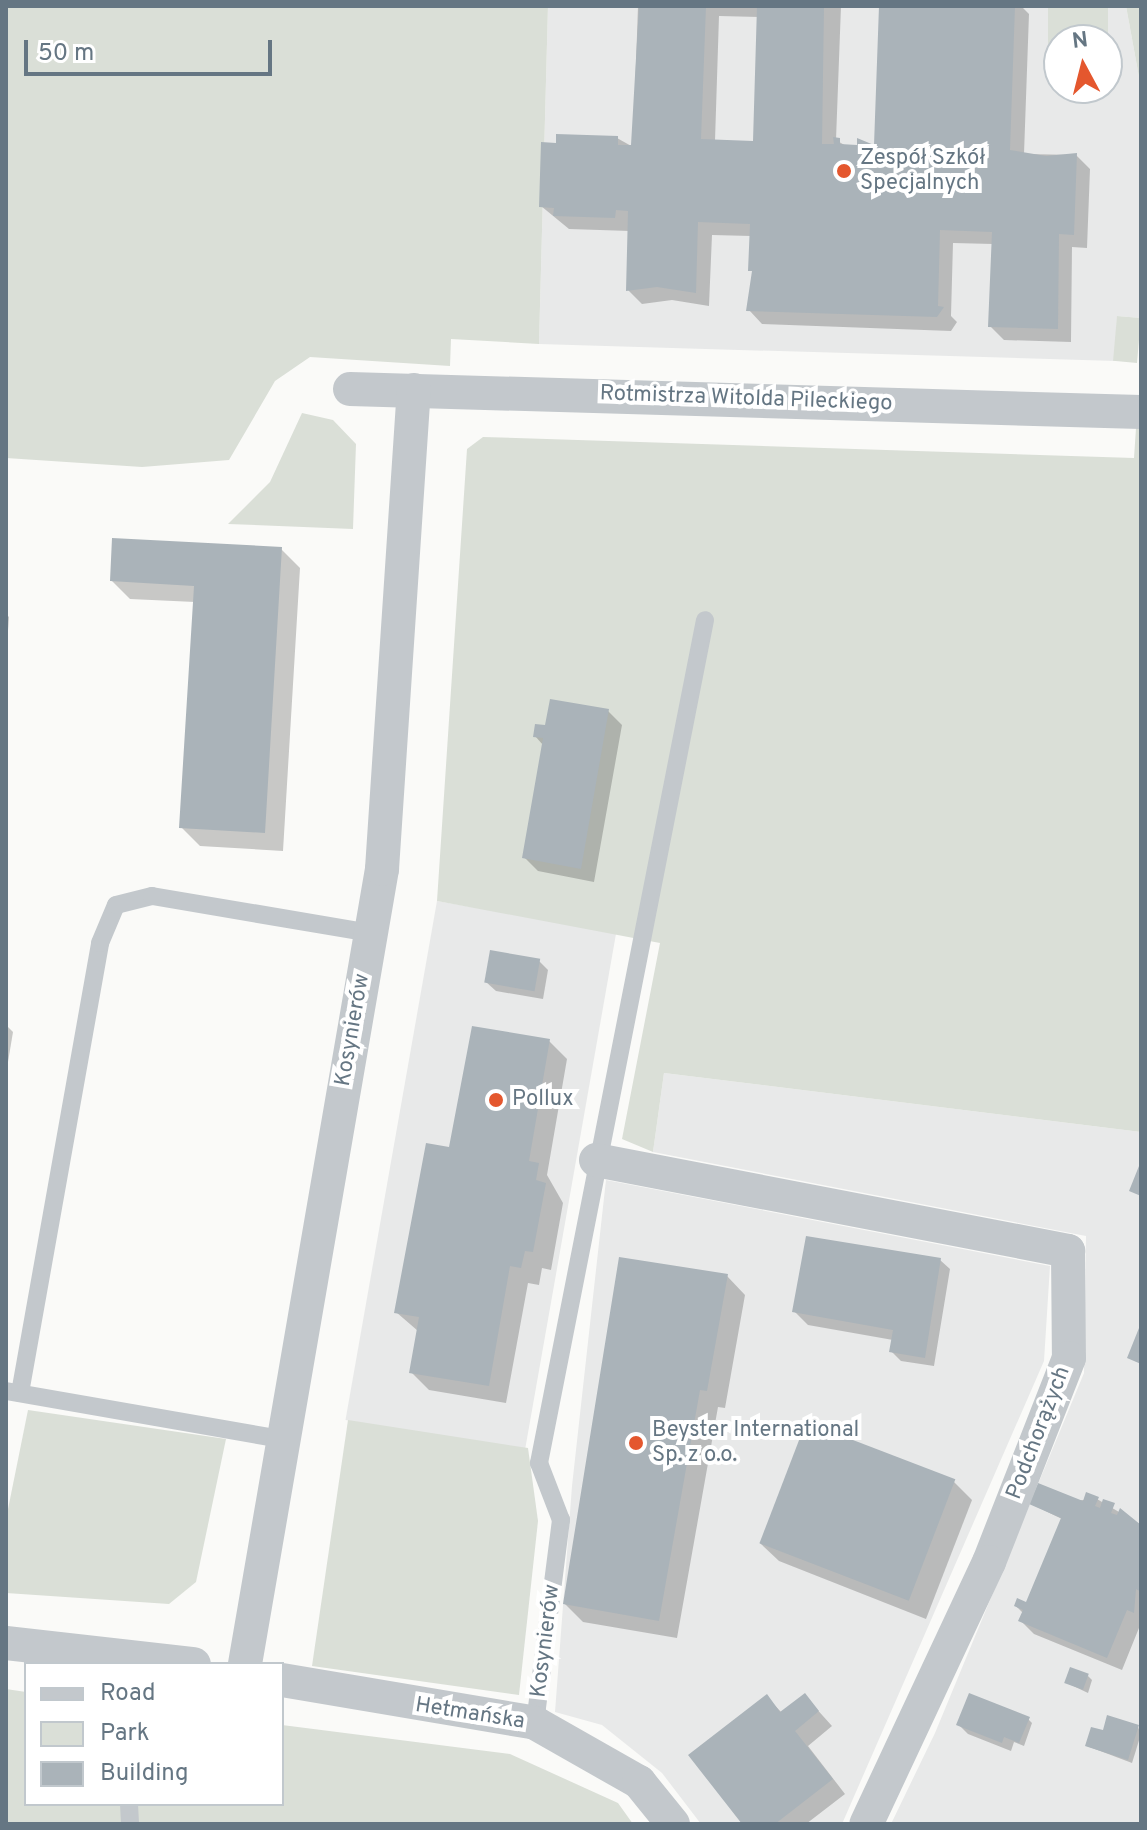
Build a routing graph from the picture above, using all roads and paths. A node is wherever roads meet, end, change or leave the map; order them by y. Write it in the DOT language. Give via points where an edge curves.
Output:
graph roads {
  1 [pos="350,389"];
  2 [pos="414,390"];
  3 [pos="1141,412"];
  4 [pos="705,620"];
  5 [pos="370,933"];
  6 [pos="596,1160"];
  7 [pos="13,1392"];
  8 [pos="282,1439"];
  9 [pos="6,1643"];
  10 [pos="131,1659"];
  11 [pos="169,1662"];
  12 [pos="245,1662"];
  13 [pos="284,1680"];
  14 [pos="535,1723"];
  15 [pos="673,1824"];
  16 [pos="866,1824"];
  1 -- 2 [label="street, Rotmistrza Witolda Pileckiego"];
  2 -- 3 [label="street, Rotmistrza Witolda Pileckiego"];
  2 -- 5 [label="street, Kosynierów" via="383,853"];
  4 -- 6 [label="lane, Kosynierów"];
  5 -- 7 [label="lane" via="152,896 116,905 100,943"];
  5 -- 8 [label="street, Kosynierów"];
  6 -- 14 [label="lane, Kosynierów" via="539,1463 561,1520"];
  6 -- 16 [label="street, Podchorążych" via="1068,1251 1069,1358 989,1562"];
  7 -- 8 [label="lane"];
  8 -- 12 [label="street, Kosynierów"];
  9 -- 10 [label="street"];
  10 -- 11 [label="street"];
  13 -- 14 [label="street, Hetmańska"];
  14 -- 15 [label="street, Hetmańska" via="639,1782"];
}
